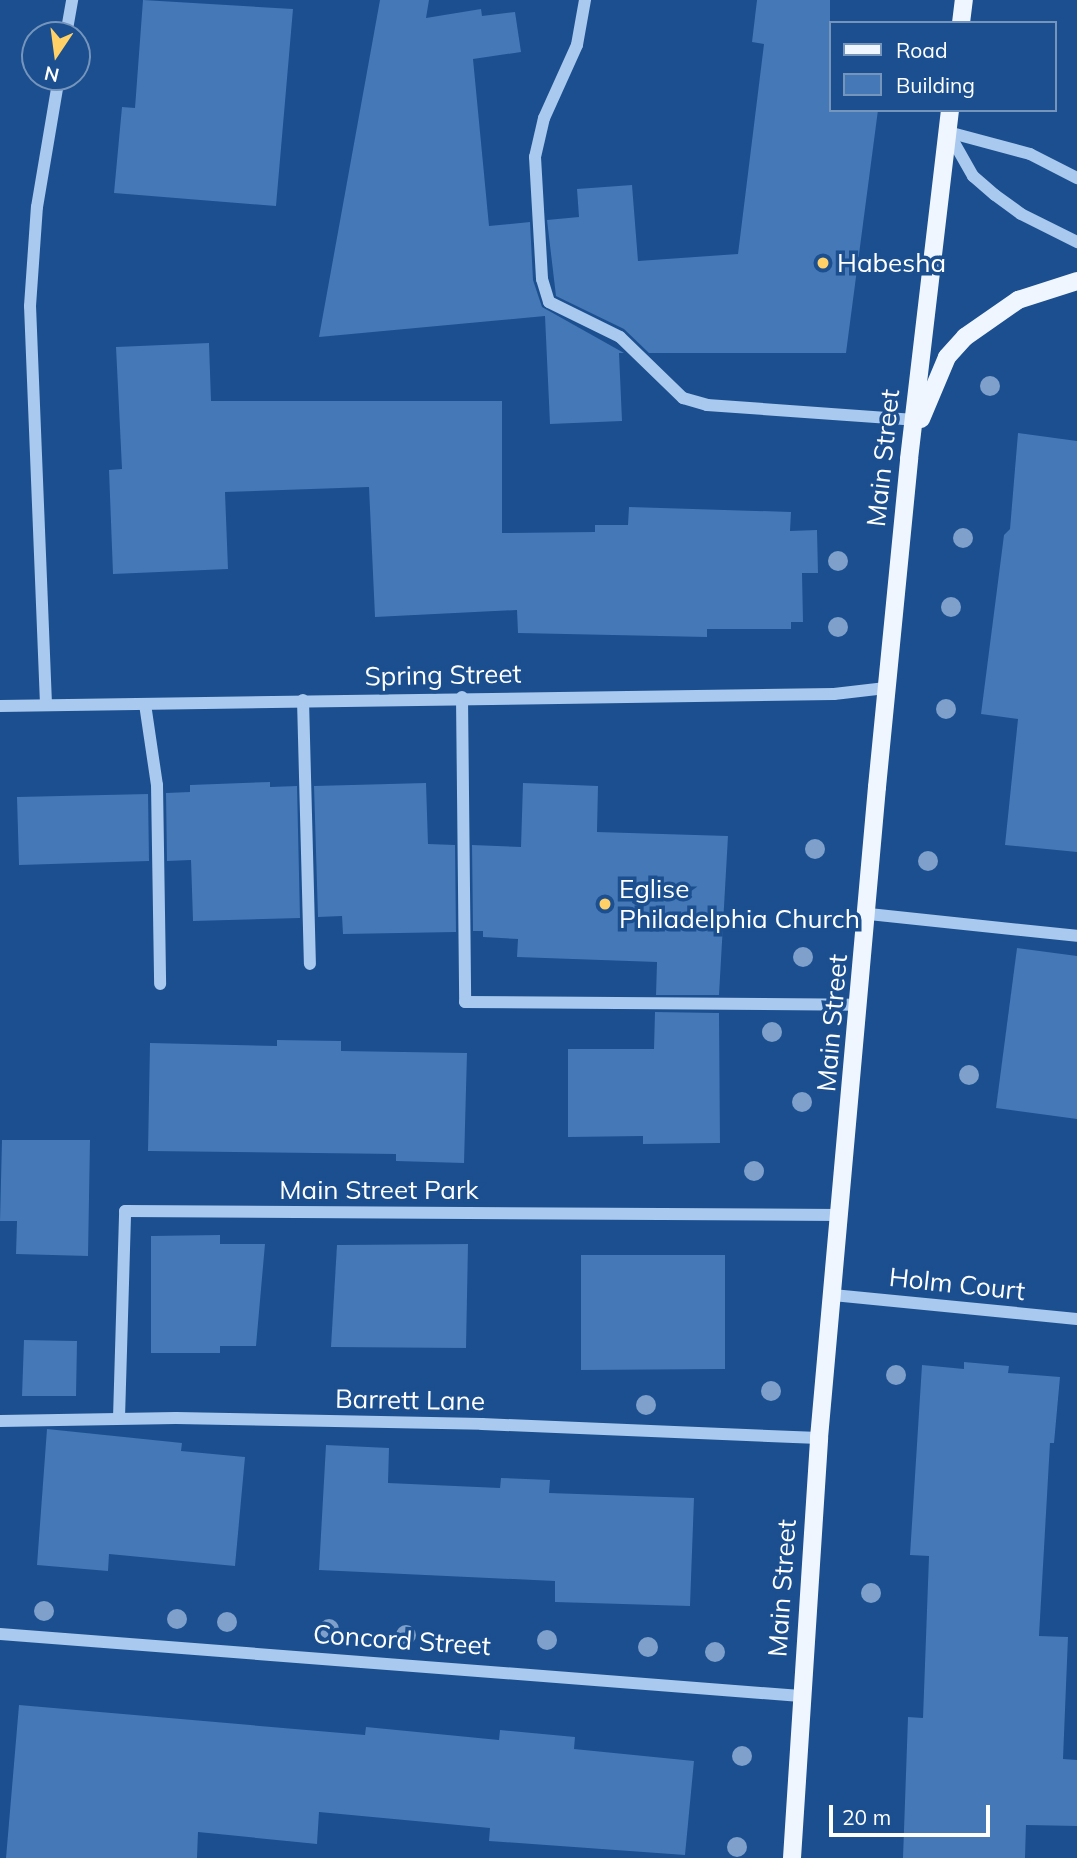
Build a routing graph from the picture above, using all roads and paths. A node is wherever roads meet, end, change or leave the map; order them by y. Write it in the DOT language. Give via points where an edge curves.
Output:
graph roads {
  1 [pos="72,0"];
  2 [pos="585,0"];
  3 [pos="964,0"];
  4 [pos="68,21"];
  5 [pos="961,21"];
  6 [pos="57,91"];
  7 [pos="950,112"];
  8 [pos="948,132"];
  9 [pos="1077,178"];
  10 [pos="1077,242"];
  11 [pos="1077,281"];
  12 [pos="914,420"];
  13 [pos="909,459"];
  14 [pos="886,688"];
  15 [pos="462,697"];
  16 [pos="303,700"];
  17 [pos="46,704"];
  18 [pos="145,704"];
  19 [pos="0,706"];
  20 [pos="869,914"];
  21 [pos="1077,936"];
  22 [pos="310,964"];
  23 [pos="160,984"];
  24 [pos="859,1005"];
  25 [pos="841,1215"];
  26 [pos="833,1295"];
  27 [pos="1077,1319"];
  28 [pos="119,1418"];
  29 [pos="0,1421"];
  30 [pos="819,1438"];
  31 [pos="0,1634"];
  32 [pos="801,1696"];
  33 [pos="792,1858"];
  1 -- 4 [label="street"];
  2 -- 12 [label="street" via="577,44 544,118 535,158 542,279 549,302 620,337 683,398 707,405"];
  3 -- 5 [label="main road"];
  6 -- 17 [label="street" via="37,206 30,306"];
  7 -- 8 [label="main road, Main Street"];
  8 -- 9 [label="street" via="1030,154"];
  8 -- 10 [label="street" via="973,176 995,195 1021,214"];
  8 -- 12 [label="main road, Main Street"];
  11 -- 13 [label="main road" via="1018,300 960,341 935,380"];
  12 -- 13 [label="main road, Main Street"];
  13 -- 14 [label="main road, Main Street"];
  14 -- 15 [label="street, Spring Street" via="834,694"];
  14 -- 20 [label="main road, Main Street"];
  15 -- 16 [label="street, Spring Street"];
  15 -- 24 [label="street" via="465,1002"];
  16 -- 18 [label="street, Spring Street"];
  16 -- 22 [label="street"];
  17 -- 18 [label="street, Spring Street"];
  17 -- 19 [label="street, Spring Street"];
  18 -- 23 [label="street" via="158,785"];
  20 -- 21 [label="street"];
  20 -- 24 [label="main road, Main Street"];
  24 -- 25 [label="main road, Main Street"];
  25 -- 26 [label="main road, Main Street"];
  25 -- 28 [label="street, Main Street Park" via="125,1211"];
  26 -- 27 [label="street, Holm Court"];
  26 -- 30 [label="main road, Main Street"];
  28 -- 29 [label="street, Barrett Lane"];
  28 -- 30 [label="street, Barrett Lane" via="482,1424"];
  30 -- 32 [label="main road, Main Street"];
  31 -- 32 [label="street, Concord Street"];
  32 -- 33 [label="main road, Main Street"];
}
